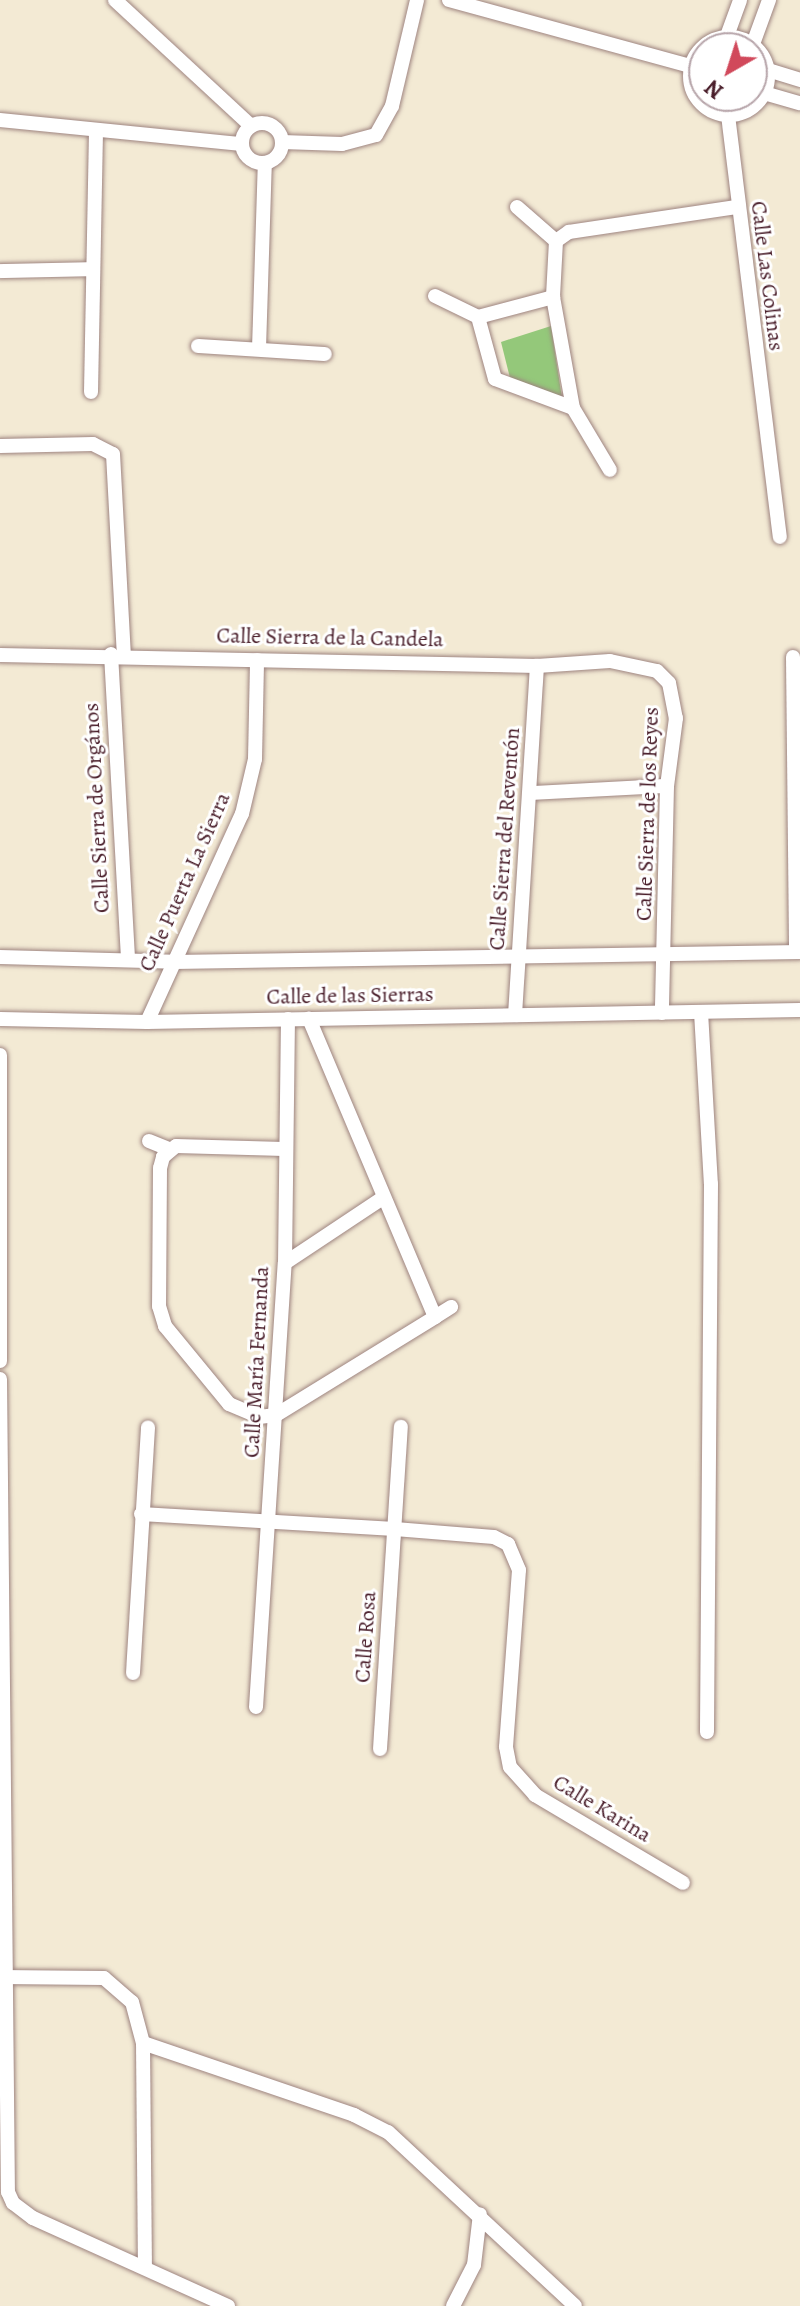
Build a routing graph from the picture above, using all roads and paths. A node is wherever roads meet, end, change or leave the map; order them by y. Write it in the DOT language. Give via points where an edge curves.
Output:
graph roads {
  1 [pos="115,0"];
  2 [pos="417,0"];
  3 [pos="449,0"];
  4 [pos="740,0"];
  5 [pos="769,0"];
  6 [pos="728,32"];
  7 [pos="757,32"];
  8 [pos="688,65"];
  9 [pos="768,70"];
  10 [pos="800,80"];
  11 [pos="768,94"];
  12 [pos="800,103"];
  13 [pos="720,112"];
  14 [pos="738,112"];
  15 [pos="728,115"];
  16 [pos="0,120"];
  17 [pos="251,126"];
  18 [pos="96,130"];
  19 [pos="282,142"];
  20 [pos="242,144"];
  21 [pos="265,163"];
  22 [pos="517,207"];
  23 [pos="736,207"];
  24 [pos="556,241"];
  25 [pos="92,269"];
  26 [pos="0,271"];
  27 [pos="435,296"];
  28 [pos="553,297"];
  29 [pos="478,317"];
  30 [pos="198,346"];
  31 [pos="259,349"];
  32 [pos="325,354"];
  33 [pos="91,392"];
  34 [pos="573,408"];
  35 [pos="0,446"];
  36 [pos="610,470"];
  37 [pos="780,537"];
  38 [pos="118,654"];
  39 [pos="0,655"];
  40 [pos="793,657"];
  41 [pos="257,660"];
  42 [pos="537,666"];
  43 [pos="657,671"];
  44 [pos="667,786"];
  45 [pos="532,793"];
  46 [pos="666,950"];
  47 [pos="798,952"];
  48 [pos="0,957"];
  49 [pos="519,957"];
  50 [pos="128,960"];
  51 [pos="174,962"];
  52 [pos="800,1010"];
  53 [pos="701,1012"];
  54 [pos="662,1013"];
  55 [pos="515,1015"];
  56 [pos="309,1018"];
  57 [pos="0,1019"];
  58 [pos="288,1019"];
  59 [pos="147,1022"];
  60 [pos="0,1055"];
  61 [pos="149,1141"];
  62 [pos="169,1149"];
  63 [pos="284,1149"];
  64 [pos="383,1198"];
  65 [pos="285,1263"];
  66 [pos="451,1307"];
  67 [pos="435,1317"];
  68 [pos="0,1361"];
  69 [pos="0,1379"];
  70 [pos="276,1415"];
  71 [pos="148,1427"];
  72 [pos="401,1427"];
  73 [pos="141,1514"];
  74 [pos="271,1524"];
  75 [pos="395,1529"];
  76 [pos="133,1673"];
  77 [pos="2,1703"];
  78 [pos="256,1707"];
  79 [pos="707,1732"];
  80 [pos="380,1749"];
  81 [pos="683,1883"];
  82 [pos="3,1977"];
  83 [pos="143,2043"];
  84 [pos="480,2214"];
  85 [pos="145,2265"];
  86 [pos="228,2306"];
  87 [pos="453,2306"];
  88 [pos="575,2306"];
  1 -- 17 [label="street"];
  2 -- 19 [label="street" via="392,106 376,135 342,144"];
  3 -- 8 [label="street"];
  4 -- 6 [label="street"];
  5 -- 7 [label="street"];
  9 -- 10 [label="street"];
  11 -- 12 [label="street"];
  13 -- 15 [label="street"];
  14 -- 15 [label="street"];
  15 -- 23 [label="street, Calle Las Colinas"];
  16 -- 18 [label="street"];
  17 -- 19 [label="street" via="271,126"];
  17 -- 20 [label="street"];
  18 -- 20 [label="street"];
  18 -- 25 [label="street"];
  19 -- 21 [label="street" via="277,156"];
  20 -- 21 [label="street" via="252,161"];
  21 -- 31 [label="street"];
  22 -- 24 [label="street"];
  23 -- 24 [label="street" via="569,232"];
  23 -- 37 [label="street, Calle Las Colinas"];
  24 -- 28 [label="street"];
  25 -- 26 [label="street"];
  25 -- 33 [label="street"];
  27 -- 29 [label="street"];
  28 -- 29 [label="street"];
  28 -- 34 [label="street"];
  29 -- 34 [label="street" via="495,379"];
  30 -- 31 [label="street"];
  31 -- 32 [label="street"];
  34 -- 36 [label="street"];
  35 -- 38 [label="street, Calle Sierra de Orgános" via="93,444 113,454"];
  38 -- 39 [label="street, Calle Sierra de la Candela"];
  38 -- 41 [label="street, Calle Sierra de la Candela"];
  38 -- 50 [label="street, Calle Sierra de Orgános"];
  40 -- 47 [label="street"];
  41 -- 42 [label="street, Calle Sierra de la Candela"];
  41 -- 51 [label="street, Calle Puerta La Sierra" via="251,784"];
  42 -- 43 [label="street, Calle Sierra de la Candela" via="610,661"];
  42 -- 45 [label="street, Calle Sierra del Reventón"];
  43 -- 44 [label="street, Calle Sierra de los Reyes" via="674,698"];
  44 -- 45 [label="street"];
  44 -- 46 [label="street, Calle Sierra de los Reyes"];
  45 -- 49 [label="street, Calle Sierra del Reventón"];
  46 -- 47 [label="street"];
  46 -- 49 [label="street"];
  46 -- 54 [label="street, Calle Sierra de los Reyes"];
  48 -- 50 [label="street"];
  49 -- 51 [label="street"];
  49 -- 55 [label="street, Calle Sierra del Reventón"];
  50 -- 51 [label="street"];
  51 -- 59 [label="street, Calle Puerta La Sierra"];
  52 -- 53 [label="street, Calle de las Sierras"];
  53 -- 54 [label="street, Calle de las Sierras"];
  53 -- 79 [label="street" via="711,1184"];
  54 -- 55 [label="street, Calle de las Sierras"];
  55 -- 56 [label="street, Calle de las Sierras"];
  56 -- 58 [label="street, Calle de las Sierras"];
  56 -- 64 [label="street"];
  57 -- 59 [label="street, Calle de las Sierras"];
  58 -- 59 [label="street, Calle de las Sierras"];
  58 -- 63 [label="street, Calle María Fernanda"];
  60 -- 68 [label="street"];
  61 -- 62 [label="street"];
  62 -- 63 [label="street"];
  62 -- 70 [label="street" via="160,1168 159,1306 165,1326 229,1404 259,1417"];
  63 -- 65 [label="street, Calle María Fernanda"];
  64 -- 65 [label="street"];
  64 -- 67 [label="street"];
  65 -- 70 [label="street, Calle María Fernanda"];
  66 -- 67 [label="street"];
  67 -- 70 [label="street"];
  69 -- 77 [label="street"];
  70 -- 74 [label="street, Calle María Fernanda"];
  71 -- 73 [label="street"];
  72 -- 75 [label="street, Calle Rosa"];
  73 -- 74 [label="street"];
  73 -- 76 [label="street"];
  74 -- 75 [label="street"];
  74 -- 78 [label="street, Calle María Fernanda"];
  75 -- 80 [label="street, Calle Rosa"];
  75 -- 81 [label="street, Calle Karina" via="494,1537 508,1544 519,1570 506,1747 510,1767 535,1795"];
  77 -- 82 [label="street"];
  82 -- 83 [label="street" via="104,1978 132,2002"];
  82 -- 85 [label="street" via="8,2192 13,2203 33,2218"];
  83 -- 84 [label="street" via="354,2115 415,2153"];
  83 -- 85 [label="street"];
  84 -- 87 [label="street" via="474,2265"];
  84 -- 88 [label="street"];
  85 -- 86 [label="street"];
}
